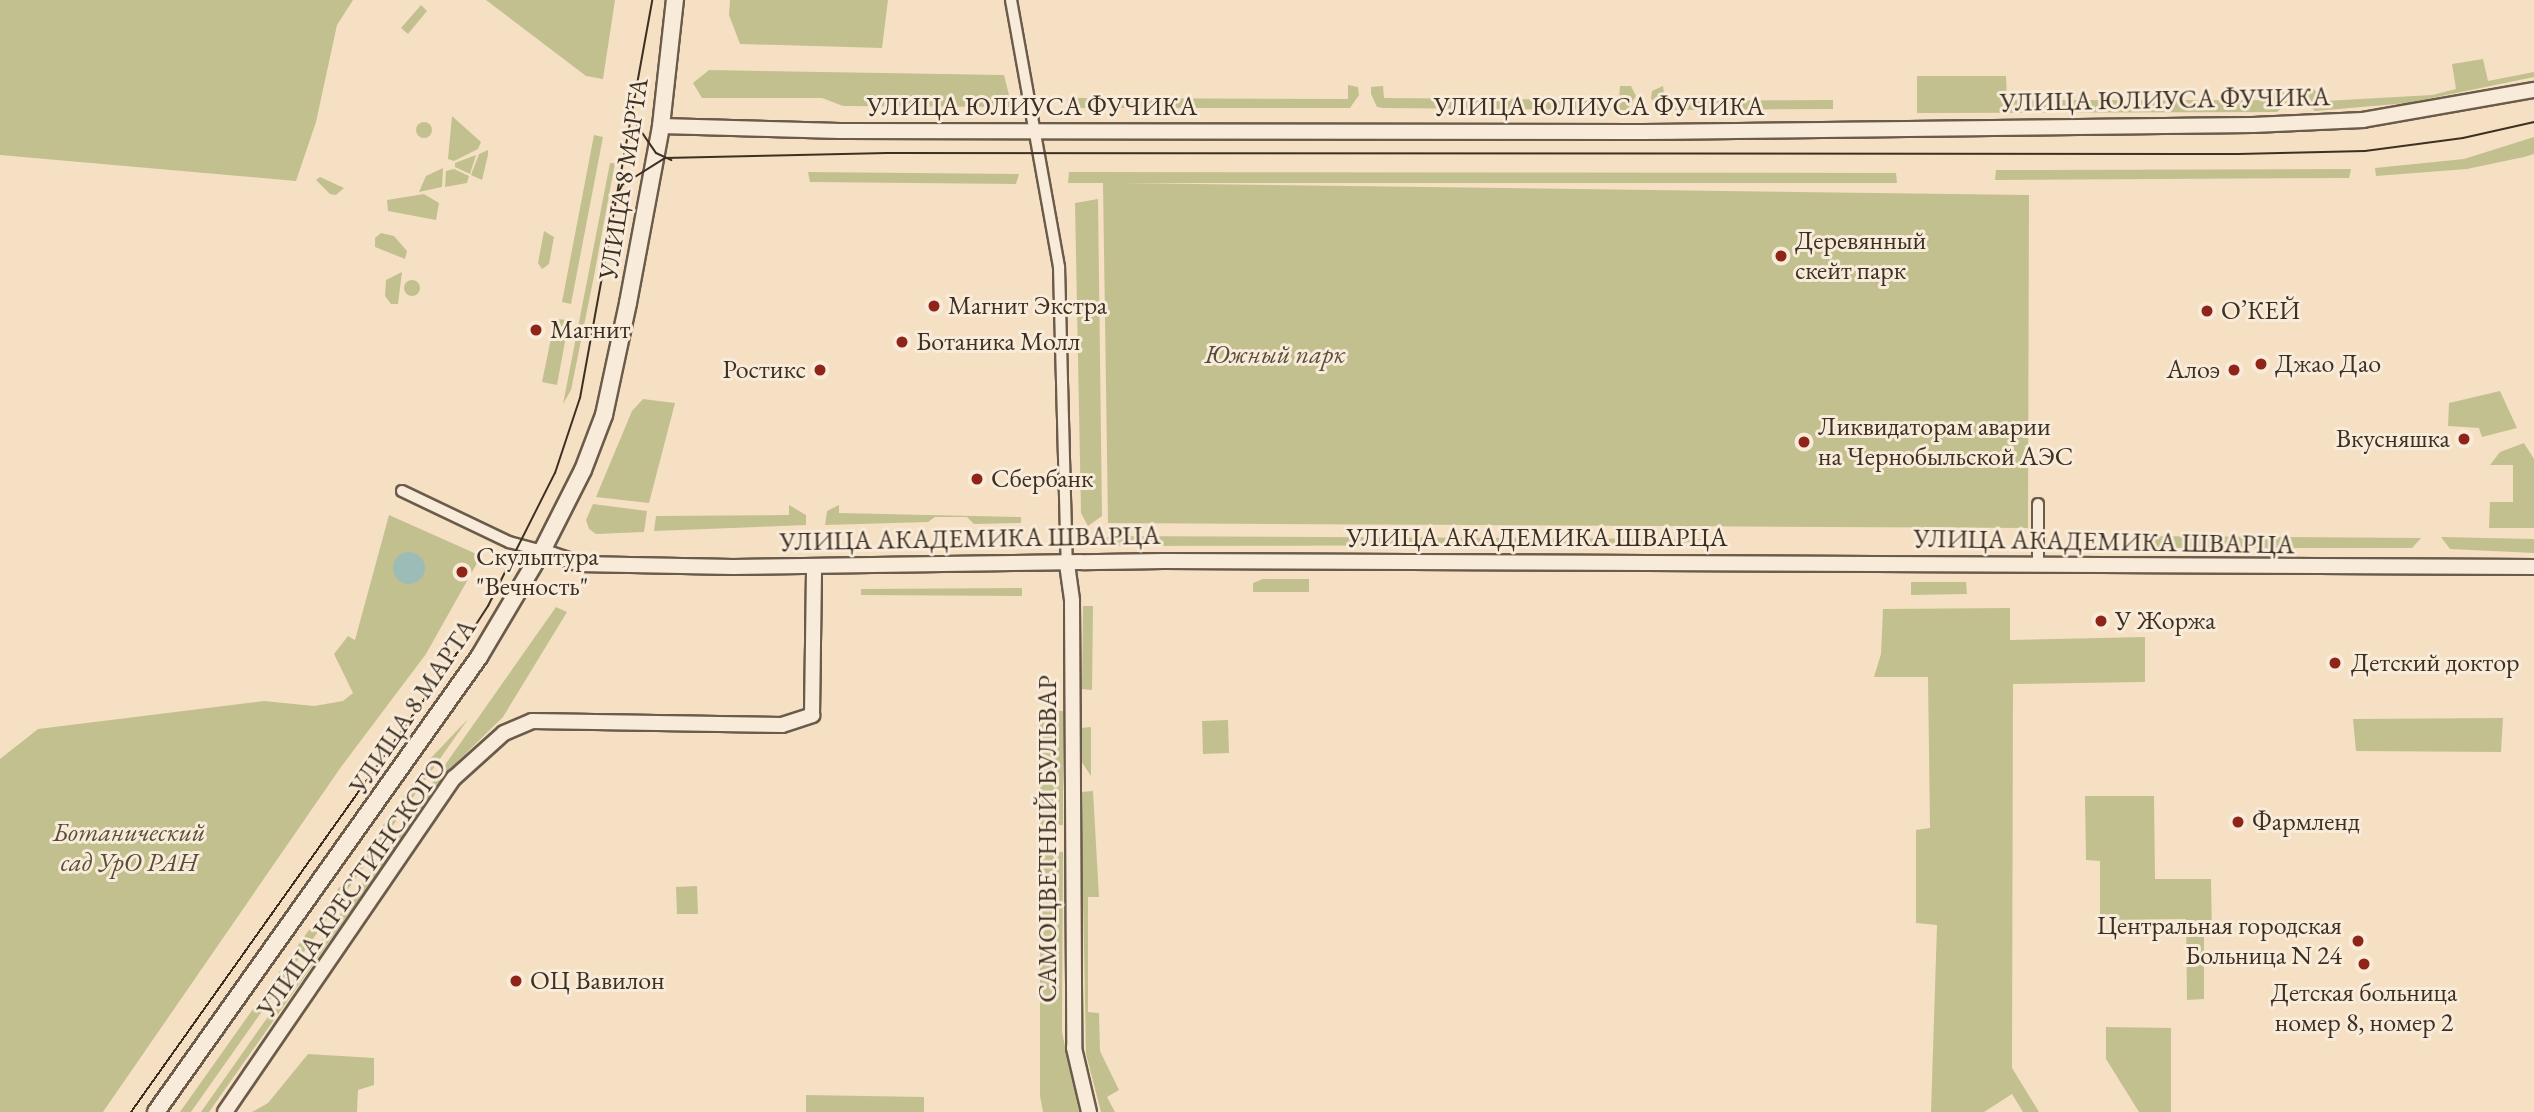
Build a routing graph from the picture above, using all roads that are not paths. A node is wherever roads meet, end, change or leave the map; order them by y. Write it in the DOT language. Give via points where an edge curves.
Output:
graph roads {
  1 [pos="675,0"];
  2 [pos="1012,0"];
  3 [pos="2534,90"];
  4 [pos="661,126"];
  5 [pos="1036,131"];
  6 [pos="402,491"];
  7 [pos="2038,504"];
  8 [pos="542,551"];
  9 [pos="1067,564"];
  10 [pos="2038,566"];
  11 [pos="814,567"];
  12 [pos="2534,567"];
  13 [pos="156,1112"];
  14 [pos="225,1112"];
  15 [pos="1089,1112"];
  1 -- 4 [label="main road, УЛИЦА 8 МАРТА"];
  2 -- 5 [label="street"];
  3 -- 5 [label="street, УЛИЦА ЮЛИУСА ФУЧИКА" via="2417,113 2301,124 1643,132"];
  4 -- 5 [label="street, УЛИЦА ЮЛИУСА ФУЧИКА"];
  4 -- 8 [label="main road, УЛИЦА 8 МАРТА" via="604,415"];
  5 -- 9 [label="street" via="1059,267"];
  6 -- 8 [label="street" via="509,542"];
  7 -- 10 [label="street"];
  8 -- 11 [label="street, УЛИЦА АКАДЕМИКА ШВАРЦА" via="579,564"];
  8 -- 13 [label="main road, УЛИЦА 8 МАРТА" via="479,657 377,806"];
  9 -- 10 [label="street, УЛИЦА АКАДЕМИКА ШВАРЦА"];
  9 -- 11 [label="street, УЛИЦА АКАДЕМИКА ШВАРЦА"];
  9 -- 15 [label="street, САМОЦВЕТНЫЙ БУЛЬВАР" via="1072,601 1074,1048"];
  10 -- 12 [label="street, УЛИЦА АКАДЕМИКА ШВАРЦА"];
  11 -- 14 [label="street, УЛИЦА КРЕСТИНСКОГО" via="812,715 782,725 532,721 504,733 454,778"];
}
